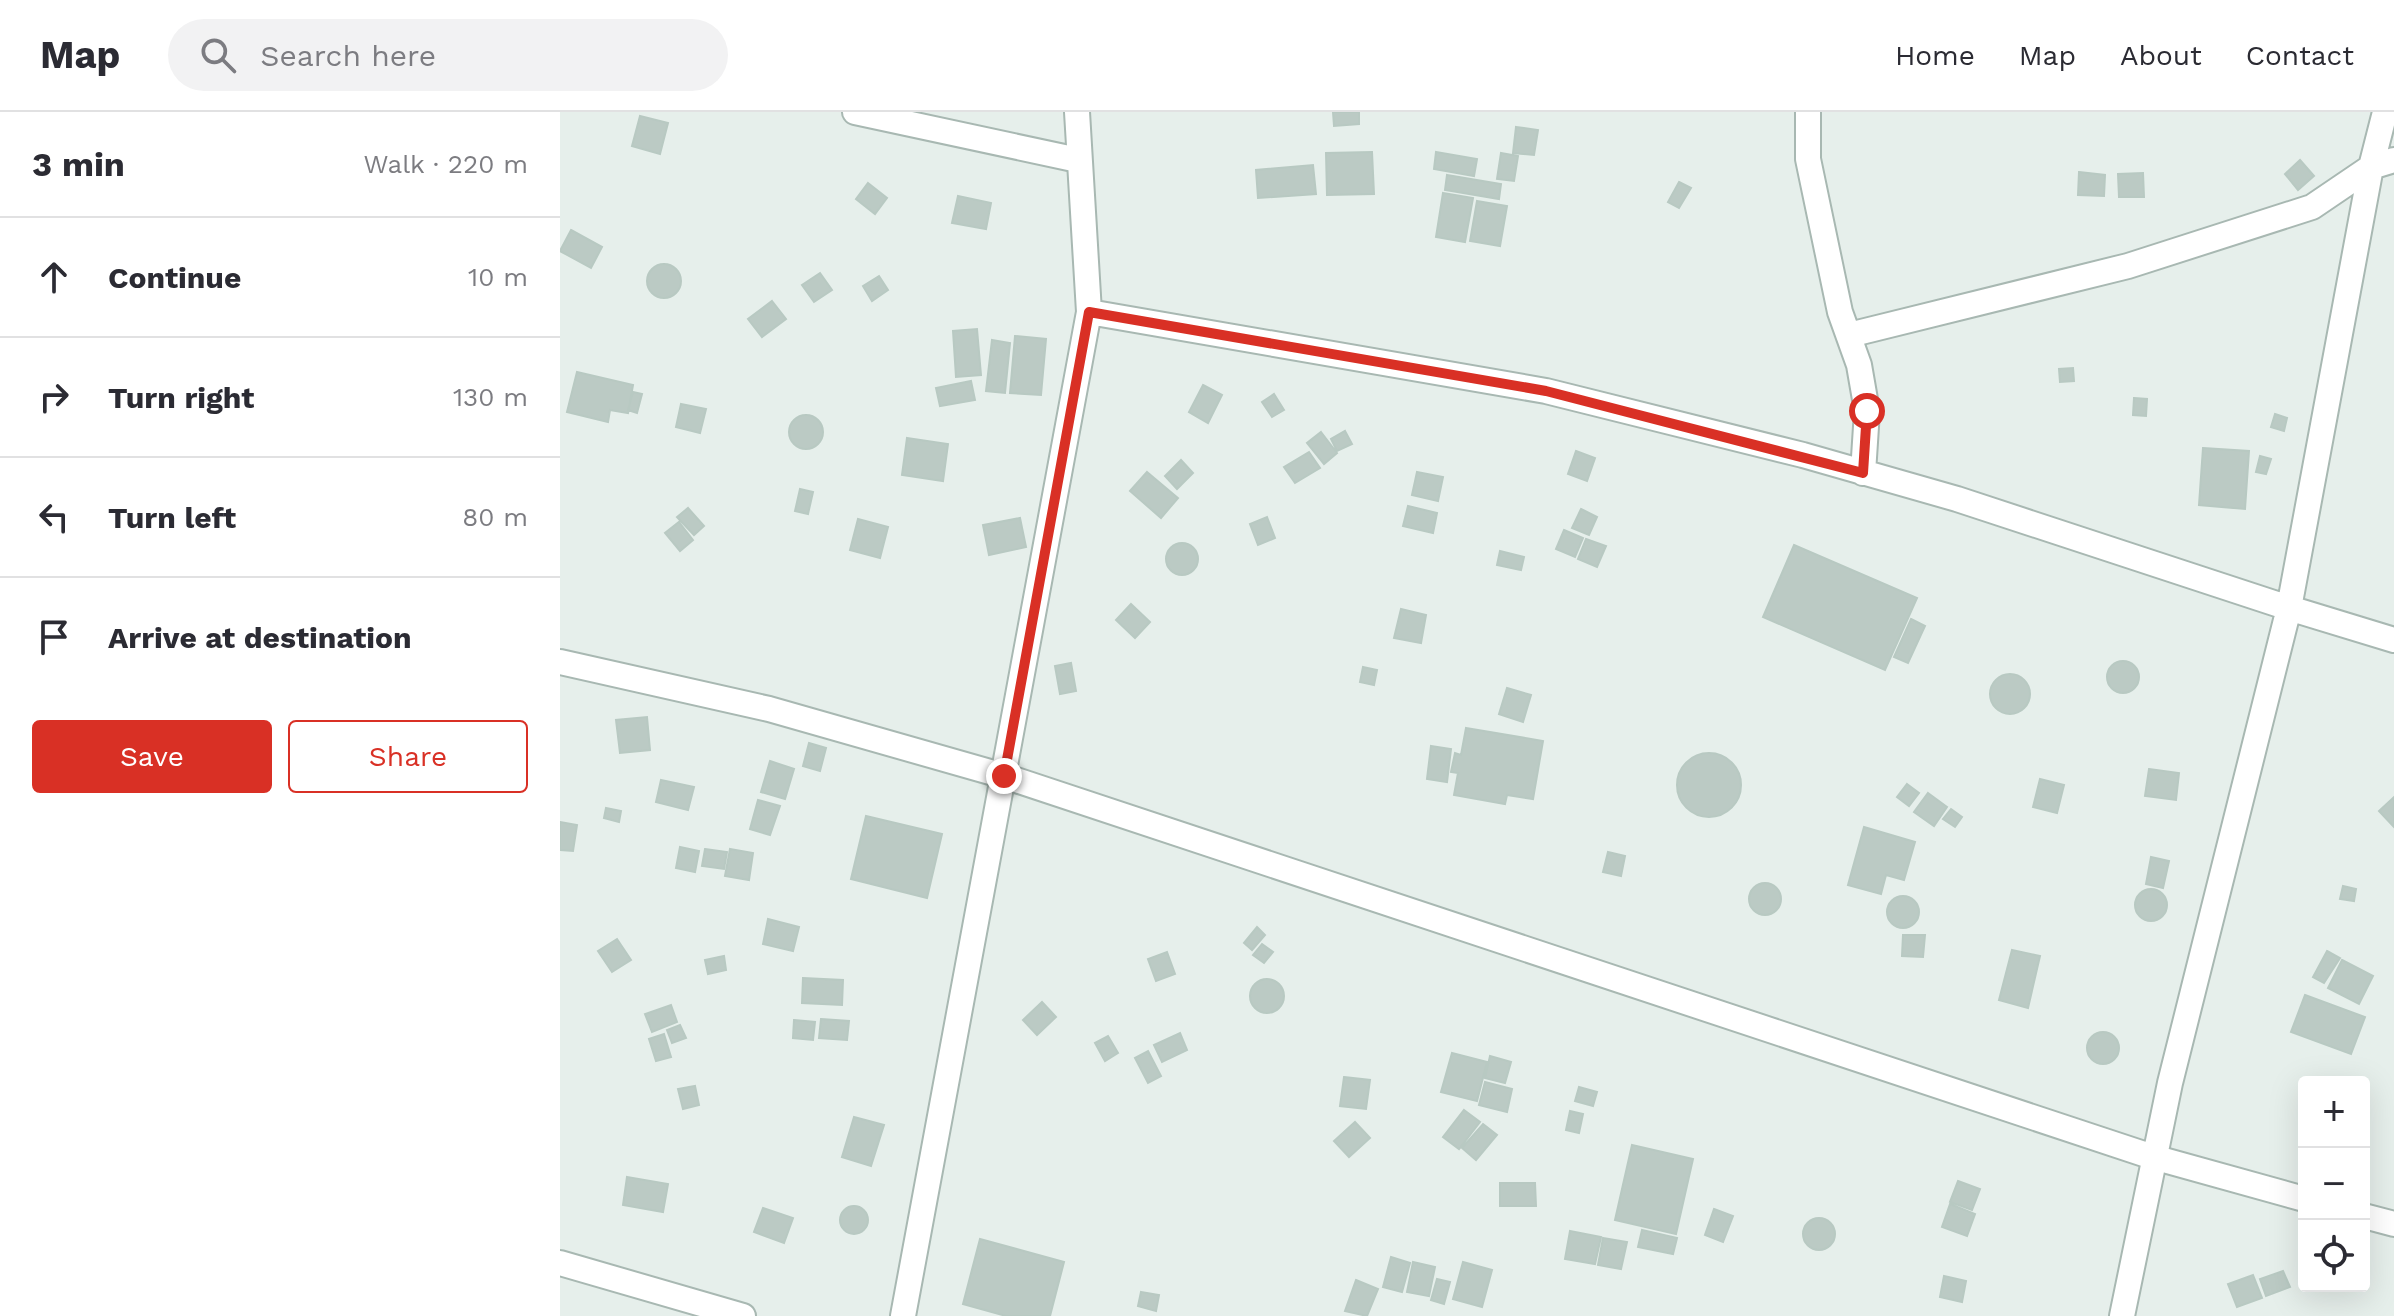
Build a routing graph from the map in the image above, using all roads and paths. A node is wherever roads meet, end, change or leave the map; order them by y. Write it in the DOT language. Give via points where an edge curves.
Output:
graph roads {
  1 [pos="855,112"];
  2 [pos="1077,112"];
  3 [pos="1808,112"];
  4 [pos="2385,112"];
  5 [pos="1078,160"];
  6 [pos="2382,163"];
  7 [pos="1089,312"];
  8 [pos="1849,335"];
  9 [pos="1863,473"];
  10 [pos="2289,608"];
  11 [pos="2394,640"];
  12 [pos="560,662"];
  13 [pos="1004,776"];
  14 [pos="2153,1157"];
  15 [pos="2298,1197"];
  16 [pos="2370,1218"];
  17 [pos="2394,1224"];
  18 [pos="560,1263"];
  19 [pos="737,1315"];
  20 [pos="903,1316"];
  21 [pos="2122,1316"];
  1 -- 5 [label="street"];
  2 -- 5 [label="street"];
  3 -- 8 [label="street" via="1808,159"];
  4 -- 6 [label="street"];
  5 -- 7 [label="street"];
  6 -- 8 [label="street" via="2298,212 2128,266"];
  6 -- 10 [label="street"];
  7 -- 9 [label="street" via="1546,391"];
  7 -- 13 [label="street"];
  8 -- 9 [label="street" via="1867,411"];
  9 -- 10 [label="street"];
  10 -- 11 [label="street"];
  10 -- 14 [label="street"];
  12 -- 13 [label="street" via="769,709"];
  13 -- 14 [label="street"];
  13 -- 20 [label="street"];
  14 -- 15 [label="street"];
  14 -- 21 [label="street"];
  16 -- 17 [label="street"];
  18 -- 19 [label="street"];
}
